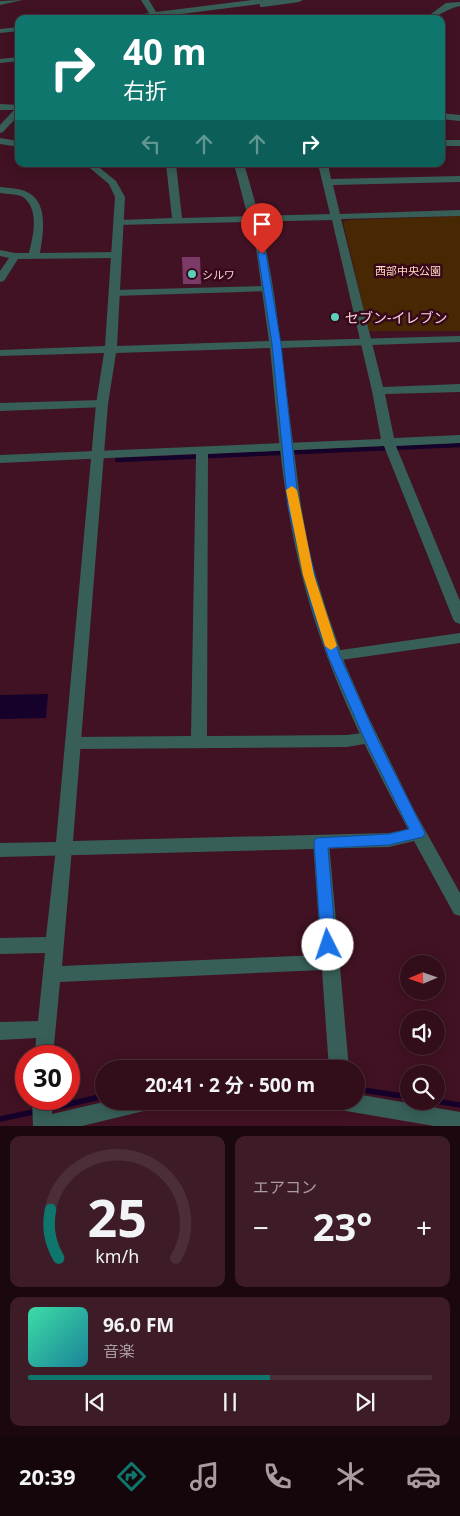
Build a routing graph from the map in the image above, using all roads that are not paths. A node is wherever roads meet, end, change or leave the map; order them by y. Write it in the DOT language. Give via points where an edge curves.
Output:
graph roads {
  1 [pos="19,0"];
  2 [pos="145,0"];
  3 [pos="270,0"];
  4 [pos="299,0"];
  5 [pos="0,3"];
  6 [pos="460,4"];
  7 [pos="154,15"];
  8 [pos="169,15"];
  9 [pos="192,15"];
  10 [pos="434,15"];
  11 [pos="15,29"];
  12 [pos="0,31"];
  13 [pos="15,34"];
  14 [pos="0,36"];
  15 [pos="15,59"];
  16 [pos="0,61"];
  17 [pos="0,107"];
  18 [pos="15,109"];
  19 [pos="15,113"];
  20 [pos="445,116"];
  21 [pos="460,118"];
  22 [pos="0,130"];
  23 [pos="0,141"];
  24 [pos="15,143"];
  25 [pos="460,143"];
  26 [pos="445,144"];
  27 [pos="94,167"];
  28 [pos="171,167"];
  29 [pos="240,167"];
  30 [pos="324,167"];
  31 [pos="460,179"];
  32 [pos="328,182"];
  33 [pos="0,190"];
  34 [pos="460,213"];
  35 [pos="336,217"];
  36 [pos="256,219"];
  37 [pos="177,222"];
  38 [pos="119,223"];
  39 [pos="0,253"];
  40 [pos="34,255"];
  41 [pos="117,255"];
  42 [pos="15,256"];
  43 [pos="0,279"];
  44 [pos="267,289"];
  45 [pos="114,293"];
  46 [pos="460,339"];
  47 [pos="366,342"];
  48 [pos="277,344"];
  49 [pos="111,348"];
  50 [pos="0,353"];
  51 [pos="460,388"];
  52 [pos="378,391"];
  53 [pos="102,404"];
  54 [pos="0,407"];
  55 [pos="460,439"];
  56 [pos="388,441"];
  57 [pos="287,445"];
  58 [pos="202,449"];
  59 [pos="99,454"];
  60 [pos="0,459"];
  61 [pos="460,619"];
  62 [pos="460,638"];
  63 [pos="334,656"];
  64 [pos="370,738"];
  65 [pos="73,742"];
  66 [pos="199,743"];
  67 [pos="418,833"];
  68 [pos="321,842"];
  69 [pos="64,848"];
  70 [pos="0,850"];
  71 [pos="460,909"];
  72 [pos="55,945"];
  73 [pos="0,946"];
  74 [pos="330,962"];
  75 [pos="52,974"];
  76 [pos="45,1029"];
  77 [pos="0,1031"];
  78 [pos="44,1045"];
  79 [pos="337,1060"];
  80 [pos="365,1105"];
  81 [pos="42,1110"];
  82 [pos="110,1110"];
  83 [pos="460,1121"];
  84 [pos="43,1126"];
  1 -- 5 [label="street"];
  2 -- 7 [label="street"];
  3 -- 8 [label="street"];
  4 -- 9 [label="street"];
  6 -- 10 [label="street" via="449,5"];
  11 -- 12 [label="street"];
  13 -- 14 [label="street"];
  15 -- 16 [label="street"];
  17 -- 18 [label="street"];
  19 -- 22 [label="street"];
  20 -- 21 [label="street"];
  23 -- 24 [label="street"];
  25 -- 26 [label="street"];
  27 -- 38 [label="street" via="113,183 120,197"];
  28 -- 37 [label="street"];
  29 -- 36 [label="street"];
  30 -- 32 [label="street"];
  31 -- 32 [label="street"];
  32 -- 35 [label="street"];
  33 -- 40 [label="street" via="25,194 33,203 40,223"];
  34 -- 35 [label="street"];
  35 -- 36 [label="street"];
  35 -- 47 [label="street"];
  36 -- 37 [label="street"];
  36 -- 44 [label="street"];
  37 -- 38 [label="street"];
  38 -- 41 [label="street"];
  39 -- 42 [label="street"];
  40 -- 41 [label="street"];
  40 -- 42 [label="street"];
  41 -- 45 [label="street"];
  42 -- 43 [label="street"];
  44 -- 45 [label="street"];
  44 -- 48 [label="street"];
  45 -- 49 [label="street"];
  46 -- 47 [label="street"];
  47 -- 48 [label="street"];
  47 -- 52 [label="street"];
  48 -- 49 [label="street"];
  48 -- 57 [label="street"];
  49 -- 50 [label="street"];
  49 -- 53 [label="street"];
  51 -- 52 [label="street"];
  52 -- 56 [label="street"];
  53 -- 54 [label="street"];
  53 -- 59 [label="street"];
  55 -- 56 [label="street"];
  56 -- 57 [label="street"];
  56 -- 61 [label="street"];
  57 -- 58 [label="street"];
  57 -- 63 [label="street" via="294,507 309,575"];
  58 -- 59 [label="street"];
  58 -- 66 [label="street"];
  59 -- 60 [label="street"];
  59 -- 65 [label="street"];
  62 -- 63 [label="street"];
  63 -- 64 [label="street"];
  64 -- 66 [label="street"];
  64 -- 67 [label="street"];
  65 -- 66 [label="street"];
  65 -- 69 [label="street"];
  67 -- 68 [label="street" via="389,840"];
  67 -- 71 [label="street"];
  68 -- 69 [label="street"];
  68 -- 74 [label="street"];
  69 -- 70 [label="street"];
  69 -- 72 [label="street"];
  72 -- 73 [label="street"];
  72 -- 75 [label="street"];
  74 -- 75 [label="street"];
  74 -- 79 [label="street"];
  75 -- 76 [label="street"];
  76 -- 77 [label="street"];
  76 -- 78 [label="street"];
  80 -- 83 [label="street"];
  81 -- 84 [label="street"];
  82 -- 84 [label="street"];
}
